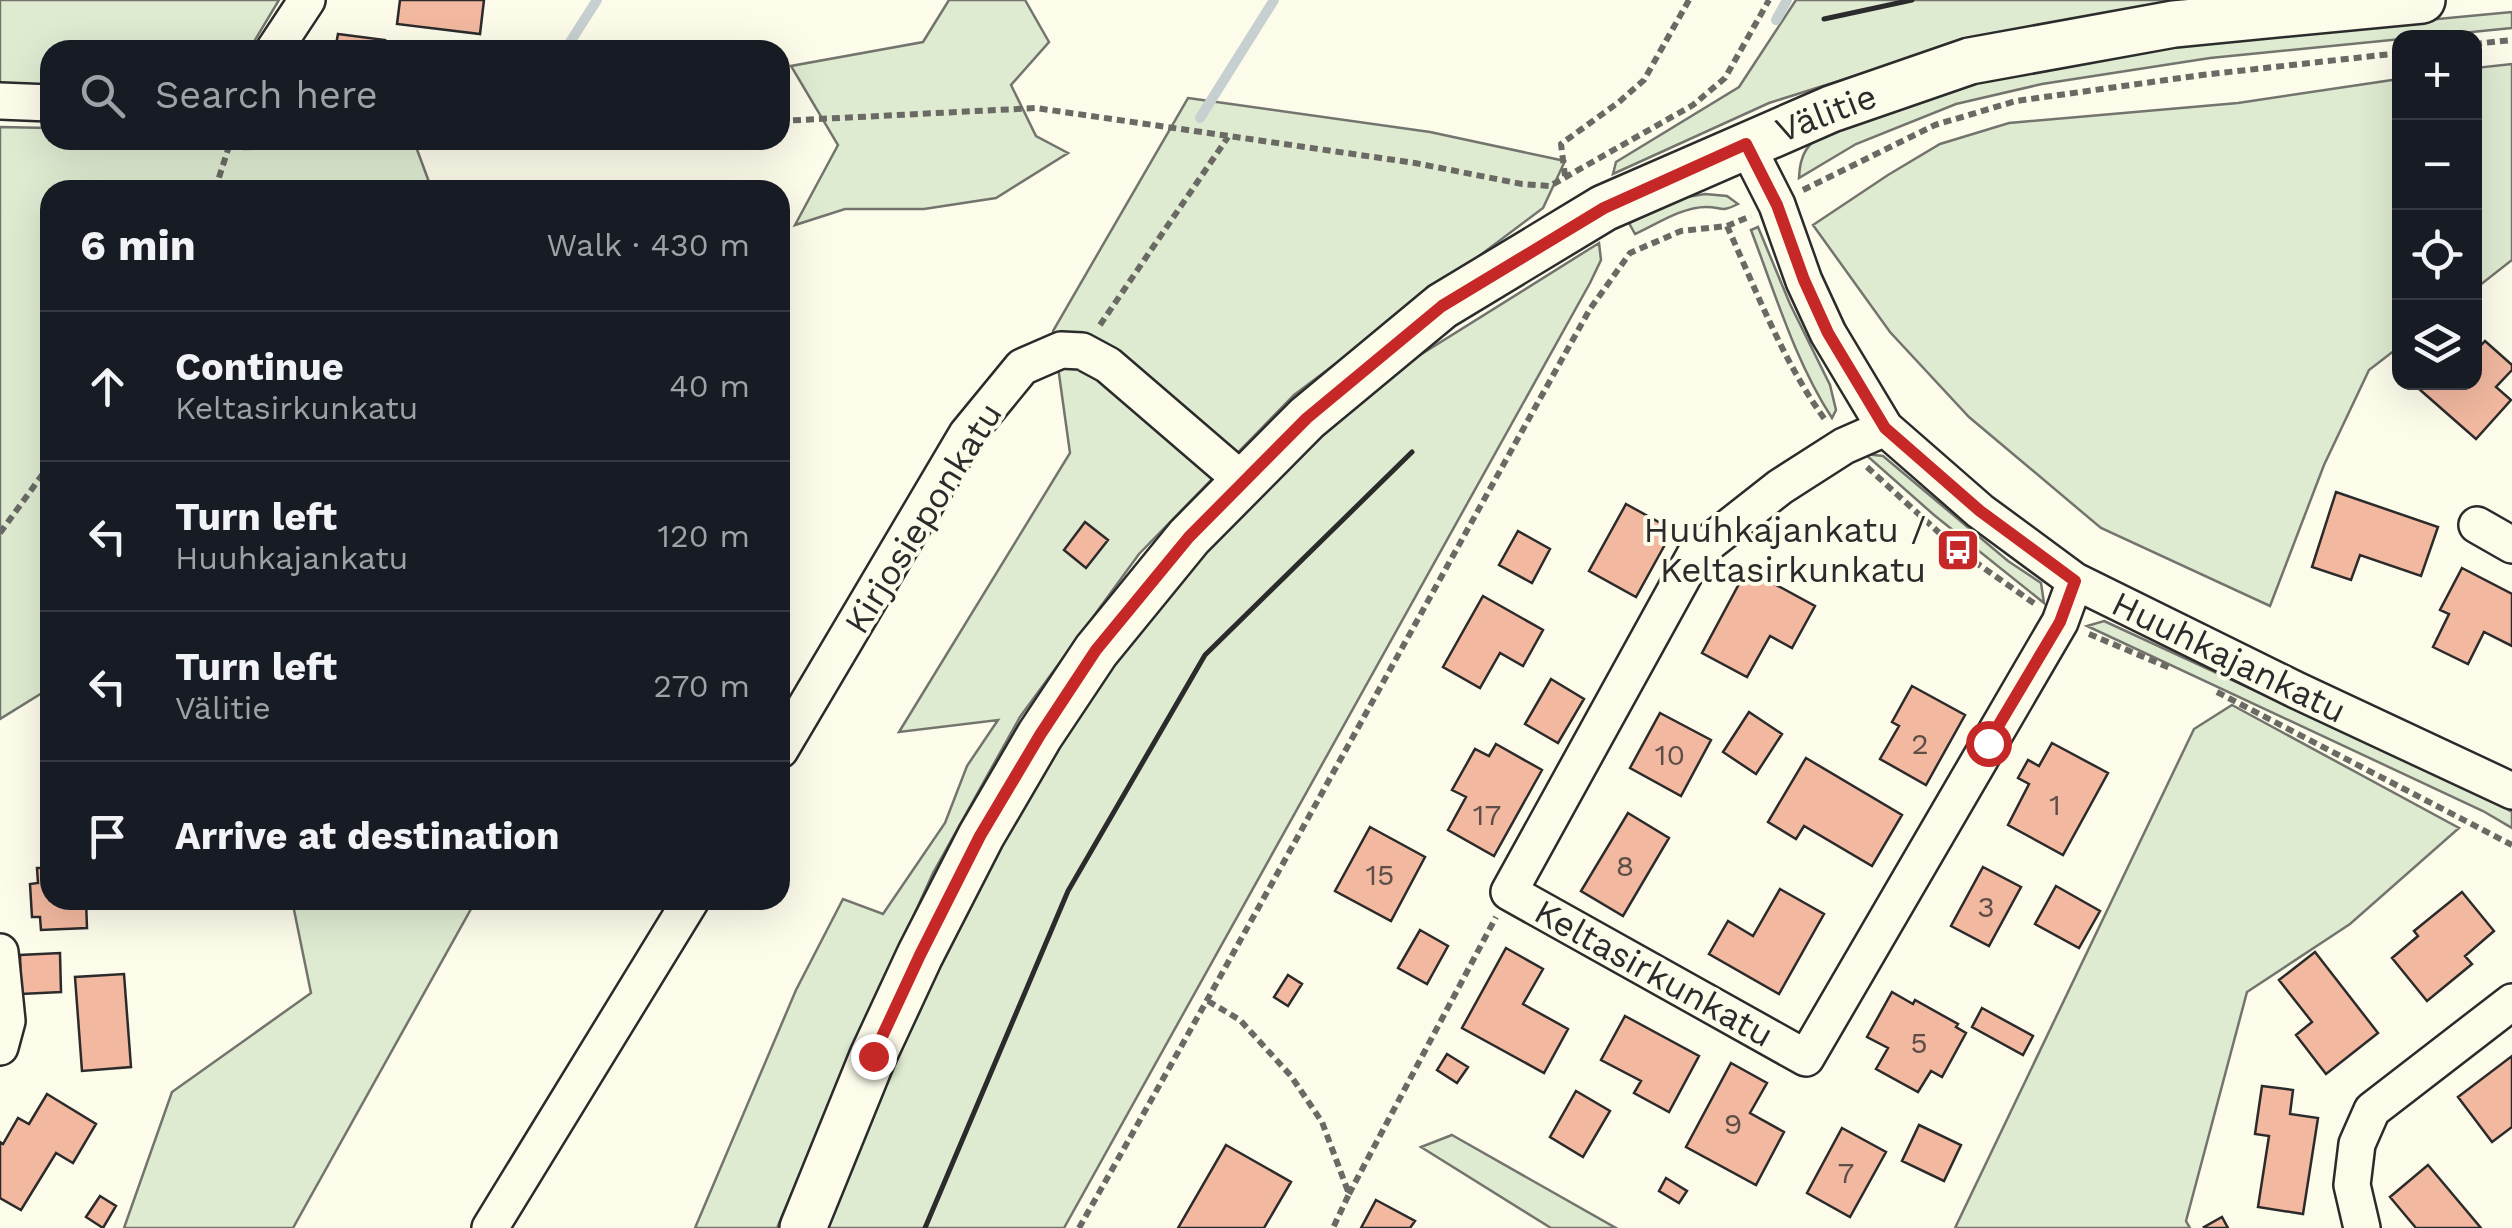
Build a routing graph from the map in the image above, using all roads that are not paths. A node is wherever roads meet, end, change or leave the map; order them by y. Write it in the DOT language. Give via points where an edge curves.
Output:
graph roads {
  1 [pos="307,0"];
  2 [pos="2422,0"];
  3 [pos="281,40"];
  4 [pos="0,102"];
  5 [pos="40,103"];
  6 [pos="1746,144"];
  7 [pos="1885,428"];
  8 [pos="1244,482"];
  9 [pos="2477,525"];
  10 [pos="2512,545"];
  11 [pos="2075,581"];
  12 [pos="790,733"];
  13 [pos="2512,791"];
  14 [pos="685,910"];
  15 [pos="0,952"];
  16 [pos="2512,1002"];
  17 [pos="0,1047"];
  18 [pos="490,1228"];
  19 [pos="804,1228"];
  20 [pos="2362,1228"];
  1 -- 3 [label="street"];
  2 -- 6 [label="main road, Välitie" via="2174,24 1970,61"];
  4 -- 5 [label="street"];
  6 -- 7 [label="street, Huuhkajankatu" via="1828,333"];
  6 -- 8 [label="main road, Välitie" via="1604,208 1442,306 1307,418"];
  7 -- 11 [label="street, Huuhkajankatu" via="1980,511"];
  7 -- 11 [label="street, Keltasirkunkatu" via="1780,487 1696,552 1509,892 1806,1058 2060,622"];
  8 -- 12 [label="street, Kirjosieponkatu" via="1108,365 1082,351 1062,350 1022,368 967,434"];
  8 -- 19 [label="main road, Välitie" via="1107,637 980,836 873,1056"];
  9 -- 10 [label="street"];
  11 -- 13 [label="street, Huuhkajankatu"];
  14 -- 18 [label="street"];
  15 -- 17 [label="street" via="7,1021"];
  16 -- 20 [label="street" via="2372,1110 2357,1144 2352,1185"];
}
